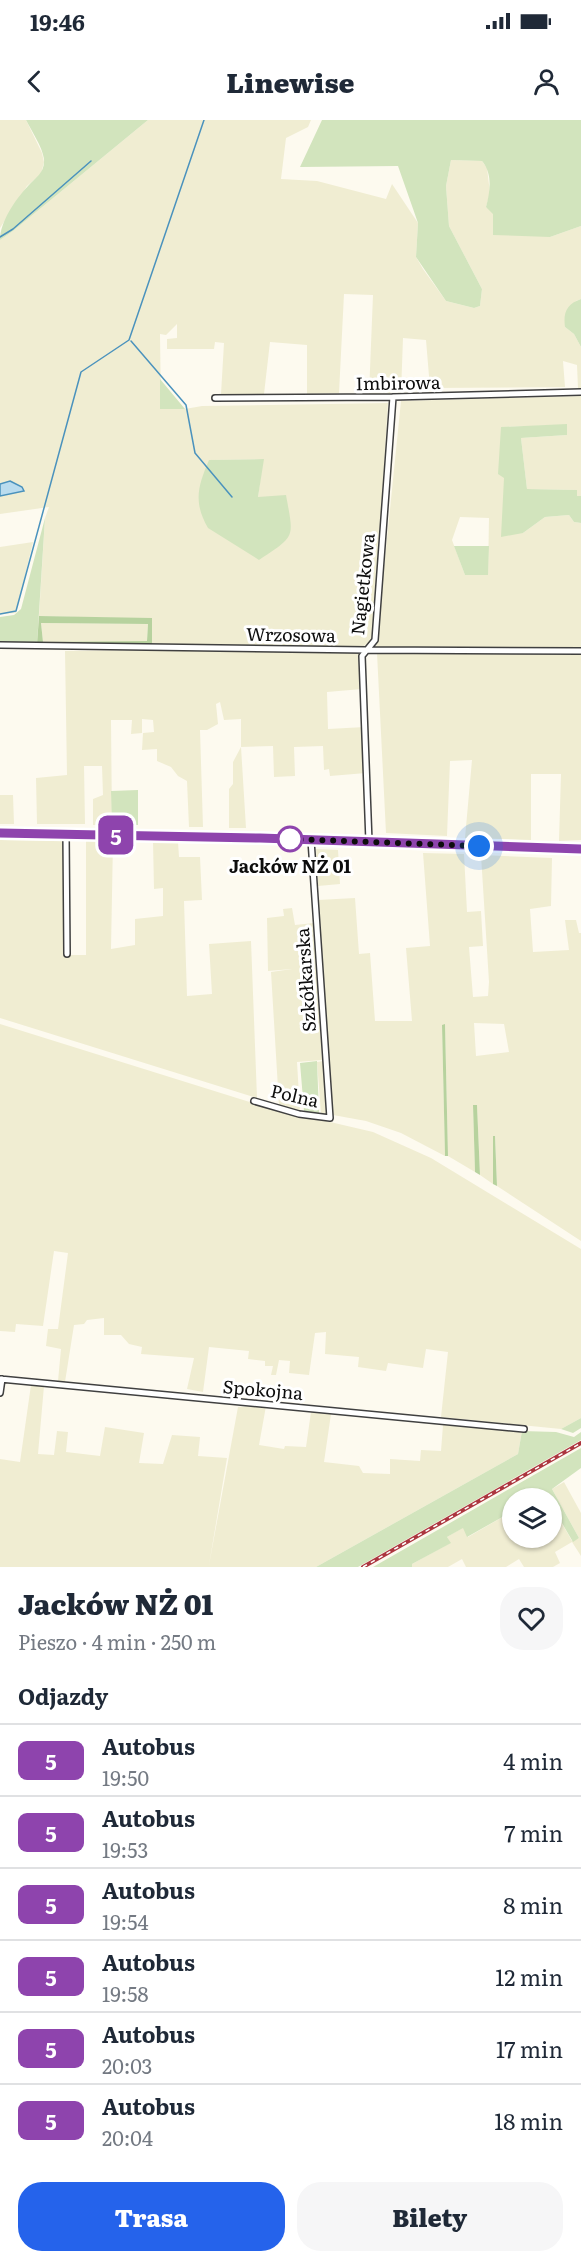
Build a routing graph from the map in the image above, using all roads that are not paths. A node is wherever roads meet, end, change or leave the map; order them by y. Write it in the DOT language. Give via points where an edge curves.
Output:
graph roads {
  1 [pos="581,392"];
  2 [pos="393,397"];
  3 [pos="215,398"];
  4 [pos="0,645"];
  5 [pos="366,650"];
  6 [pos="581,651"];
  7 [pos="0,833"];
  8 [pos="66,834"];
  9 [pos="311,840"];
  10 [pos="369,842"];
  11 [pos="581,849"];
  12 [pos="67,954"];
  13 [pos="254,1101"];
  14 [pos="330,1118"];
  15 [pos="1,1379"];
  16 [pos="0,1393"];
  17 [pos="524,1429"];
  1 -- 2 [label="street, Imbirowa"];
  2 -- 3 [label="street, Imbirowa"];
  2 -- 5 [label="street, Nagietkowa" via="375,640"];
  4 -- 5 [label="street, Wrzosowa"];
  5 -- 6 [label="street, Wrzosowa"];
  5 -- 10 [label="street, Nagietkowa" via="362,656"];
  7 -- 8 [label="main road"];
  8 -- 9 [label="main road"];
  8 -- 12 [label="street"];
  9 -- 10 [label="main road"];
  9 -- 14 [label="street, Szkółkarska"];
  10 -- 11 [label="main road"];
  13 -- 14 [label="street, Polna"];
  15 -- 16 [label="street"];
  15 -- 17 [label="street, Spokojna"];
}
